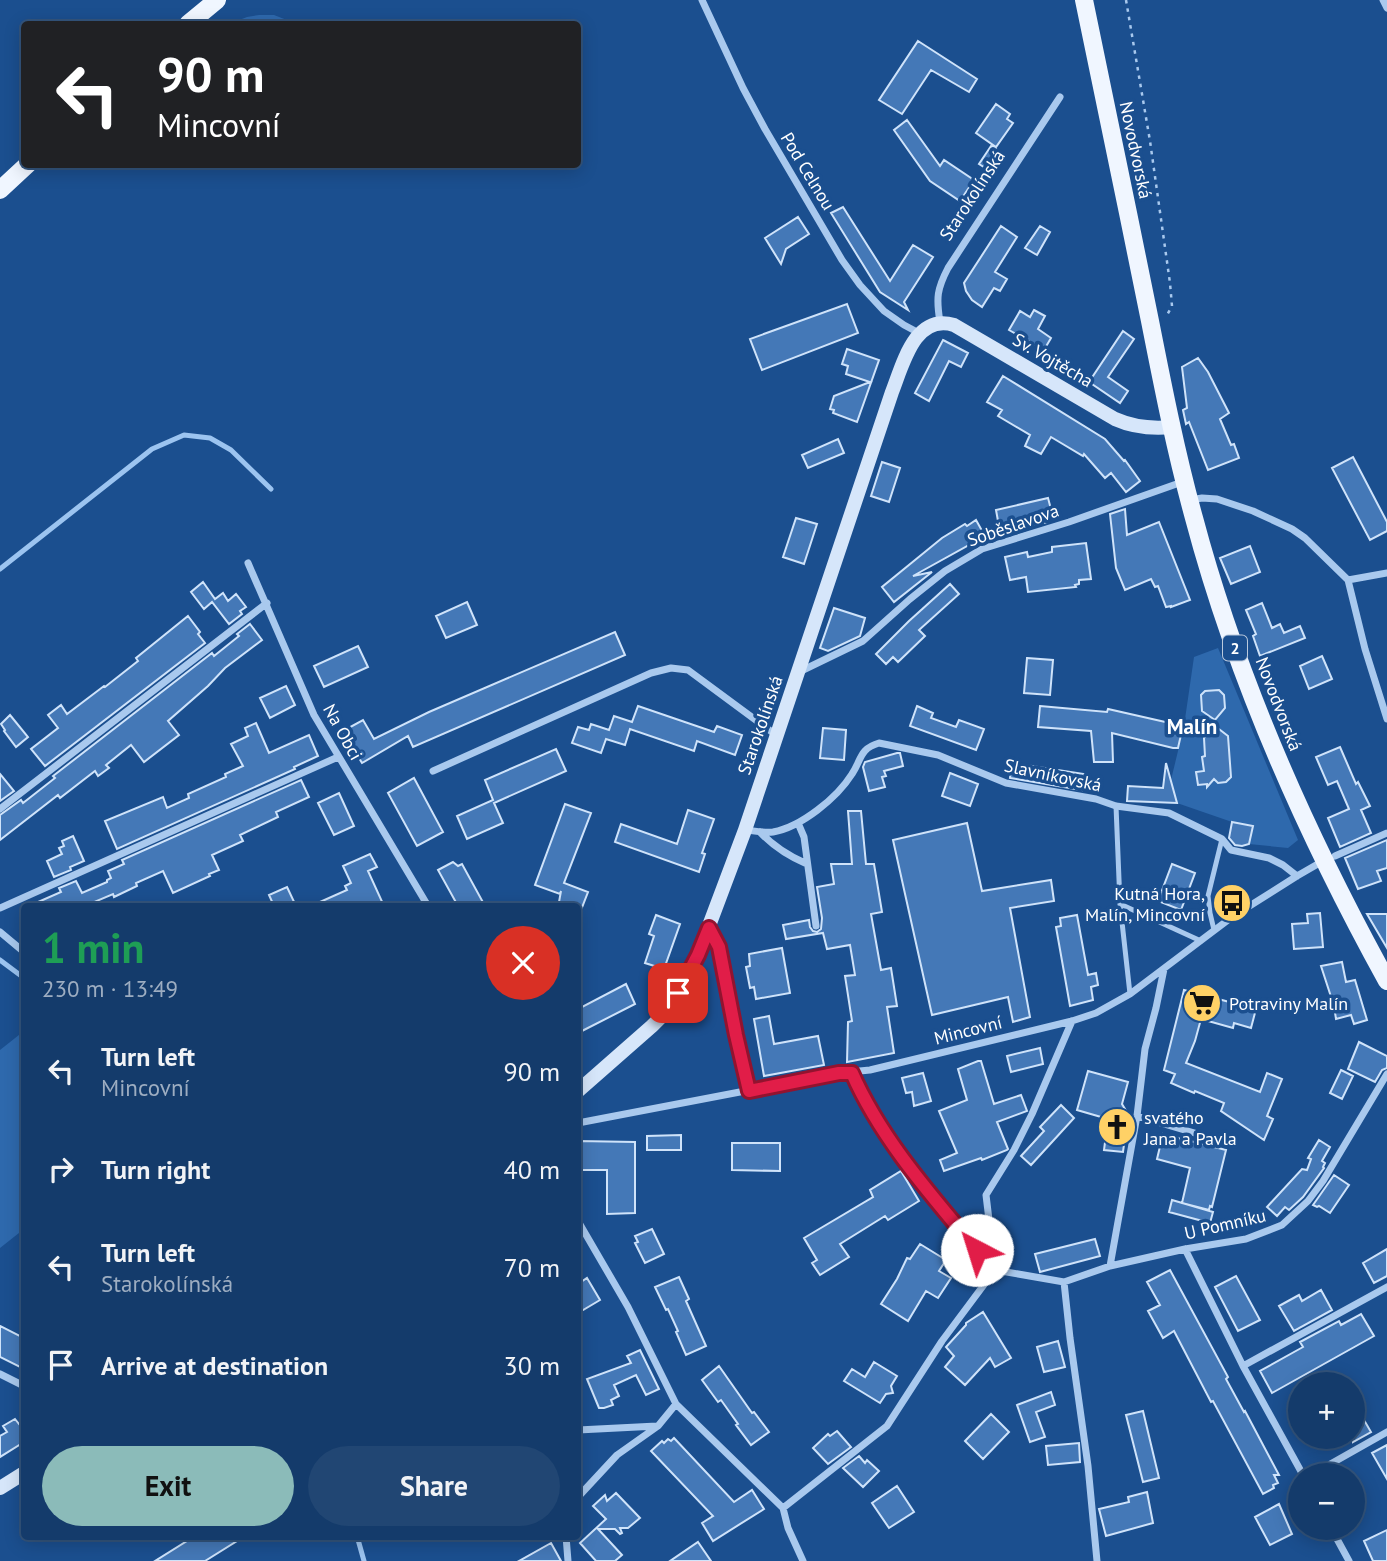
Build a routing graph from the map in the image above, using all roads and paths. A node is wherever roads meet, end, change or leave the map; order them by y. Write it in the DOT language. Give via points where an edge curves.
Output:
graph roads {
  1 [pos="217,0"];
  2 [pos="702,0"];
  3 [pos="1084,0"];
  4 [pos="1126,0"];
  5 [pos="1383,0"];
  6 [pos="1387,8"];
  7 [pos="192,21"];
  8 [pos="1060,97"];
  9 [pos="24,168"];
  10 [pos="0,190"];
  11 [pos="940,322"];
  12 [pos="1152,330"];
  13 [pos="919,333"];
  14 [pos="1172,427"];
  15 [pos="1185,481"];
  16 [pos="1189,500"];
  17 [pos="248,563"];
  18 [pos="1387,573"];
  19 [pos="1348,580"];
  20 [pos="267,603"];
  21 [pos="798,672"];
  22 [pos="1387,719"];
  23 [pos="777,735"];
  24 [pos="338,757"];
  25 [pos="433,771"];
  26 [pos="1116,806"];
  27 [pos="0,809"];
  28 [pos="798,823"];
  29 [pos="745,830"];
  30 [pos="760,832"];
  31 [pos="1387,833"];
  32 [pos="1222,839"];
  33 [pos="1329,858"];
  34 [pos="807,864"];
  35 [pos="1297,876"];
  36 [pos="426,903"];
  37 [pos="1120,904"];
  38 [pos="0,908"];
  39 [pos="816,926"];
  40 [pos="709,928"];
  41 [pos="1214,930"];
  42 [pos="0,932"];
  43 [pos="1200,941"];
  44 [pos="21,950"];
  45 [pos="1164,969"];
  46 [pos="1387,981"];
  47 [pos="1130,995"];
  48 [pos="1072,1021"];
  49 [pos="852,1073"];
  50 [pos="1387,1074"];
  51 [pos="581,1088"];
  52 [pos="749,1091"];
  53 [pos="1137,1116"];
  54 [pos="581,1122"];
  55 [pos="1225,1142"];
  56 [pos="581,1226"];
  57 [pos="1185,1249"];
  58 [pos="1110,1266"];
  59 [pos="995,1270"];
  60 [pos="1063,1282"];
  61 [pos="1387,1287"];
  62 [pos="1243,1366"];
  63 [pos="0,1374"];
  64 [pos="21,1384"];
  65 [pos="676,1404"];
  66 [pos="658,1426"];
  67 [pos="581,1430"];
  68 [pos="1387,1432"];
  69 [pos="1296,1463"];
  70 [pos="1332,1463"];
  71 [pos="21,1475"];
  72 [pos="0,1488"];
  73 [pos="581,1494"];
  74 [pos="783,1508"];
  75 [pos="566,1540"];
  76 [pos="1338,1540"];
  77 [pos="568,1561"];
  78 [pos="803,1561"];
  79 [pos="1097,1561"];
  80 [pos="1349,1561"];
  1 -- 7 [label="main road"];
  2 -- 13 [label="street, Pod Celnou" via="765,129 842,260 884,311"];
  3 -- 12 [label="main road, Novodvorská / 2"];
  4 -- 12 [label="path" via="1172,306"];
  5 -- 6 [label="street"];
  8 -- 11 [label="street, Starokolínská" via="948,268 938,291"];
  9 -- 10 [label="main road"];
  11 -- 13 [label="street"];
  11 -- 14 [label="street, Sv. Vojtěcha" via="959,327 1124,423"];
  12 -- 14 [label="main road, 2"];
  13 -- 21 [label="street, Starokolínská" via="892,392"];
  14 -- 15 [label="main road, Novodvorská / 2"];
  15 -- 16 [label="main road, Novodvorská / 2"];
  15 -- 21 [label="street, Soběslavova" via="982,549 945,571 863,641"];
  16 -- 19 [label="street" via="1217,499 1273,519 1305,538"];
  16 -- 33 [label="main road, Novodvorská / 2" via="1247,681 1276,754"];
  17 -- 20 [label="street, Na Obci"];
  18 -- 19 [label="street"];
  19 -- 22 [label="street"];
  20 -- 24 [label="street, Na Obci" via="314,715"];
  20 -- 27 [label="street"];
  21 -- 23 [label="street, Starokolínská"];
  23 -- 25 [label="street" via="688,670 671,668"];
  23 -- 29 [label="street, Starokolínská"];
  24 -- 36 [label="street, Na Obci"];
  24 -- 38 [label="street"];
  26 -- 28 [label="street, Slavníkovská" via="1006,783 938,755 879,743 860,755 853,774 838,792"];
  26 -- 32 [label="street, Slavníkovská" via="1169,813"];
  26 -- 37 [label="lane"];
  28 -- 30 [label="street, Slavníkovská"];
  28 -- 34 [label="street"];
  29 -- 30 [label="street, Slavníkovská"];
  29 -- 40 [label="street, Starokolínská"];
  30 -- 34 [label="street" via="778,850"];
  31 -- 33 [label="street, Mincovní"];
  32 -- 35 [label="street, Slavníkovská" via="1231,850 1269,858"];
  32 -- 41 [label="lane" via="1208,896"];
  33 -- 35 [label="street, Mincovní"];
  33 -- 46 [label="main road, Novodvorská / 2"];
  34 -- 39 [label="street"];
  35 -- 41 [label="street, Mincovní"];
  37 -- 43 [label="lane"];
  37 -- 47 [label="lane"];
  40 -- 51 [label="street, Starokolínská" via="667,1011"];
  40 -- 52 [label="lane" via="719,947"];
  41 -- 43 [label="street, Mincovní"];
  42 -- 44 [label="street"];
  43 -- 45 [label="street, Mincovní"];
  45 -- 47 [label="street, Mincovní"];
  45 -- 53 [label="street" via="1144,1049"];
  47 -- 48 [label="street, Mincovní"];
  48 -- 49 [label="street, Mincovní"];
  48 -- 59 [label="street" via="1032,1114 986,1195"];
  49 -- 52 [label="street, Mincovní"];
  49 -- 59 [label="street" via="888,1138"];
  50 -- 57 [label="street, U Pomníku" via="1323,1181 1282,1225 1246,1238"];
  52 -- 54 [label="street, Mincovní"];
  53 -- 55 [label="street"];
  53 -- 58 [label="street"];
  56 -- 65 [label="street"];
  57 -- 58 [label="street, U Pomníku"];
  57 -- 62 [label="street"];
  58 -- 60 [label="street, U Pomníku"];
  59 -- 60 [label="street, U Pomníku"];
  59 -- 74 [label="street" via="887,1426"];
  60 -- 79 [label="street"];
  61 -- 62 [label="street"];
  62 -- 69 [label="street"];
  63 -- 64 [label="street"];
  65 -- 66 [label="street"];
  65 -- 74 [label="street"];
  66 -- 67 [label="street"];
  66 -- 73 [label="street" via="617,1455"];
  68 -- 70 [label="street"];
  71 -- 72 [label="street"];
  74 -- 78 [label="street"];
  75 -- 77 [label="street"];
  76 -- 80 [label="street"];
}
